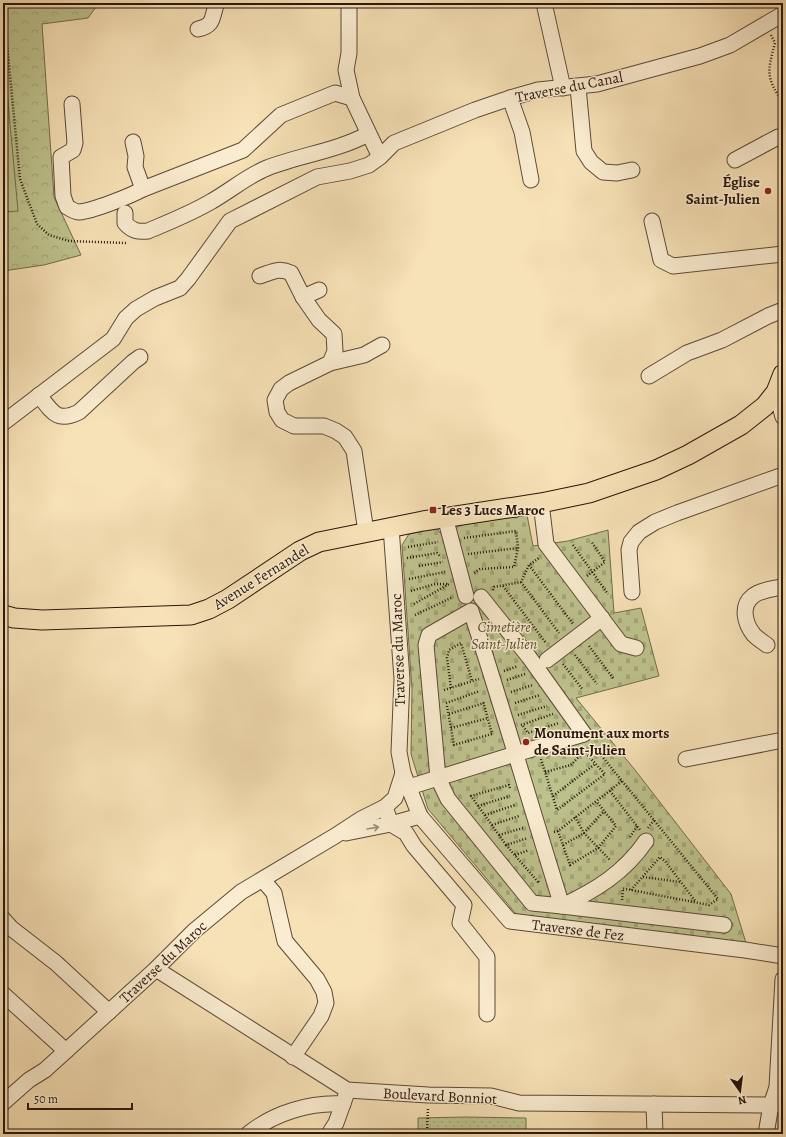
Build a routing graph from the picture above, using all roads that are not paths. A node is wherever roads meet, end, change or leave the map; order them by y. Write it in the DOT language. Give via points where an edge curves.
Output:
graph roads {
  1 [pos="217,3"];
  2 [pos="349,3"];
  3 [pos="544,3"];
  4 [pos="783,14"];
  5 [pos="198,29"];
  6 [pos="570,87"];
  7 [pos="352,98"];
  8 [pos="510,98"];
  9 [pos="72,104"];
  10 [pos="368,134"];
  11 [pos="783,136"];
  12 [pos="133,142"];
  13 [pos="380,158"];
  14 [pos="735,160"];
  15 [pos="632,170"];
  16 [pos="531,180"];
  17 [pos="143,189"];
  18 [pos="125,213"];
  19 [pos="652,221"];
  20 [pos="783,254"];
  21 [pos="260,276"];
  22 [pos="319,290"];
  23 [pos="303,297"];
  24 [pos="783,310"];
  25 [pos="382,345"];
  26 [pos="140,357"];
  27 [pos="330,362"];
  28 [pos="783,374"];
  29 [pos="648,376"];
  30 [pos="776,392"];
  31 [pos="39,395"];
  32 [pos="783,418"];
  33 [pos="3,423"];
  34 [pos="783,475"];
  35 [pos="541,503"];
  36 [pos="445,517"];
  37 [pos="391,527"];
  38 [pos="366,532"];
  39 [pos="460,585"];
  40 [pos="783,587"];
  41 [pos="632,592"];
  42 [pos="486,594"];
  43 [pos="3,614"];
  44 [pos="602,618"];
  45 [pos="767,645"];
  46 [pos="636,648"];
  47 [pos="551,657"];
  48 [pos="783,740"];
  49 [pos="515,754"];
  50 [pos="686,759"];
  51 [pos="438,778"];
  52 [pos="406,780"];
  53 [pos="385,807"];
  54 [pos="420,816"];
  55 [pos="391,824"];
  56 [pos="646,835"];
  57 [pos="335,836"];
  58 [pos="263,880"];
  59 [pos="562,906"];
  60 [pos="3,919"];
  61 [pos="724,925"];
  62 [pos="783,956"];
  63 [pos="156,969"];
  64 [pos="783,979"];
  65 [pos="3,994"];
  66 [pos="109,1012"];
  67 [pos="487,1014"];
  68 [pos="66,1051"];
  69 [pos="293,1056"];
  70 [pos="345,1097"];
  71 [pos="3,1102"];
  72 [pos="654,1104"];
  73 [pos="777,1105"];
  74 [pos="248,1134"];
  75 [pos="329,1134"];
  76 [pos="655,1134"];
  77 [pos="766,1134"];
  1 -- 5 [label="street" via="212,21 207,27"];
  2 -- 7 [label="street" via="349,53 346,70"];
  3 -- 6 [label="street"];
  4 -- 6 [label="street, Traverse du Canal" via="730,45 700,56 597,84"];
  6 -- 8 [label="street, Traverse du Canal" via="538,90"];
  6 -- 15 [label="street" via="584,151 591,162 603,172"];
  7 -- 10 [label="street"];
  7 -- 17 [label="street" via="335,93 281,115 243,150"];
  8 -- 13 [label="street, Traverse du Canal" via="394,143"];
  8 -- 16 [label="street" via="522,132"];
  9 -- 17 [label="street" via="75,143 72,150 61,157 63,196 67,207 77,212 87,210"];
  10 -- 13 [label="street"];
  10 -- 18 [label="street" via="355,141 266,169 211,202 148,231 131,230 125,223"];
  11 -- 14 [label="street"];
  12 -- 17 [label="street" via="135,167"];
  13 -- 31 [label="street, Traverse du Canal" via="369,165 350,171 317,177 230,221 180,288 136,308 126,318 113,339"];
  19 -- 20 [label="street" via="661,260 673,266"];
  21 -- 23 [label="street" via="283,269 291,273"];
  22 -- 23 [label="street"];
  23 -- 27 [label="street" via="319,320 334,334 335,351"];
  24 -- 29 [label="street" via="722,340 687,353"];
  25 -- 27 [label="street" via="364,355"];
  26 -- 31 [label="street" via="79,412 72,415 59,416 51,411"];
  27 -- 38 [label="street" via="281,389 276,400 277,412 282,420 294,426 324,426 345,437 354,452"];
  28 -- 30 [label="main road, Avenue Fernandel"];
  30 -- 32 [label="street"];
  30 -- 35 [label="main road, Avenue Fernandel" via="765,406 741,425 688,455 656,470 589,493"];
  31 -- 33 [label="street, Traverse du Canal"];
  34 -- 41 [label="street" via="677,513 639,532 631,542 629,550"];
  35 -- 36 [label="main road, Avenue Fernandel"];
  35 -- 44 [label="street" via="546,544"];
  36 -- 37 [label="main road, Avenue Fernandel"];
  36 -- 39 [label="street" via="451,539 449,559"];
  37 -- 38 [label="main road, Avenue Fernandel"];
  37 -- 52 [label="street, Traverse du Maroc" via="402,679 399,752"];
  38 -- 43 [label="main road, Avenue Fernandel" via="319,542 300,551 228,598 209,609 191,615 42,620 14,618"];
  40 -- 45 [label="street" via="753,596 746,604 744,615 747,622 754,634"];
  42 -- 49 [label="street" via="584,734"];
  44 -- 46 [label="street" via="621,644"];
  44 -- 47 [label="street"];
  48 -- 50 [label="street"];
  49 -- 51 [label="street"];
  49 -- 51 [label="street" via="471,611 429,636 426,645"];
  49 -- 59 [label="street"];
  51 -- 52 [label="street"];
  51 -- 59 [label="street" via="448,799 532,903"];
  52 -- 53 [label="street, Traverse du Maroc" via="395,798"];
  52 -- 54 [label="street, Traverse du Maroc"];
  53 -- 55 [label="street"];
  53 -- 57 [label="street, Traverse du Maroc"];
  54 -- 55 [label="street, Traverse du Maroc"];
  54 -- 62 [label="street, Traverse de Fez" via="510,921"];
  57 -- 55 [label="street, Traverse du Maroc, one-way"];
  55 -- 67 [label="street" via="406,833 464,905 460,923 487,957"];
  56 -- 59 [label="street" via="636,856 620,871 603,885"];
  57 -- 58 [label="street, Traverse du Maroc"];
  58 -- 63 [label="street, Traverse du Maroc" via="241,892 194,931"];
  58 -- 69 [label="street" via="274,893 285,941 317,979 324,992 326,1004 321,1016"];
  59 -- 61 [label="street"];
  60 -- 66 [label="street"];
  63 -- 66 [label="street, Traverse du Maroc"];
  63 -- 69 [label="street, Boulevard Bonniot"];
  64 -- 73 [label="street"];
  65 -- 68 [label="street"];
  66 -- 68 [label="street, Traverse du Maroc"];
  68 -- 71 [label="street, Traverse du Maroc"];
  69 -- 70 [label="street, Boulevard Bonniot"];
  70 -- 72 [label="street, Boulevard Bonniot" via="491,1096 519,1103"];
  70 -- 74 [label="street" via="332,1104 301,1108 276,1116"];
  70 -- 75 [label="street" via="336,1123"];
  72 -- 73 [label="street, Boulevard Bonniot"];
  72 -- 76 [label="street"];
  73 -- 77 [label="street"];
}
